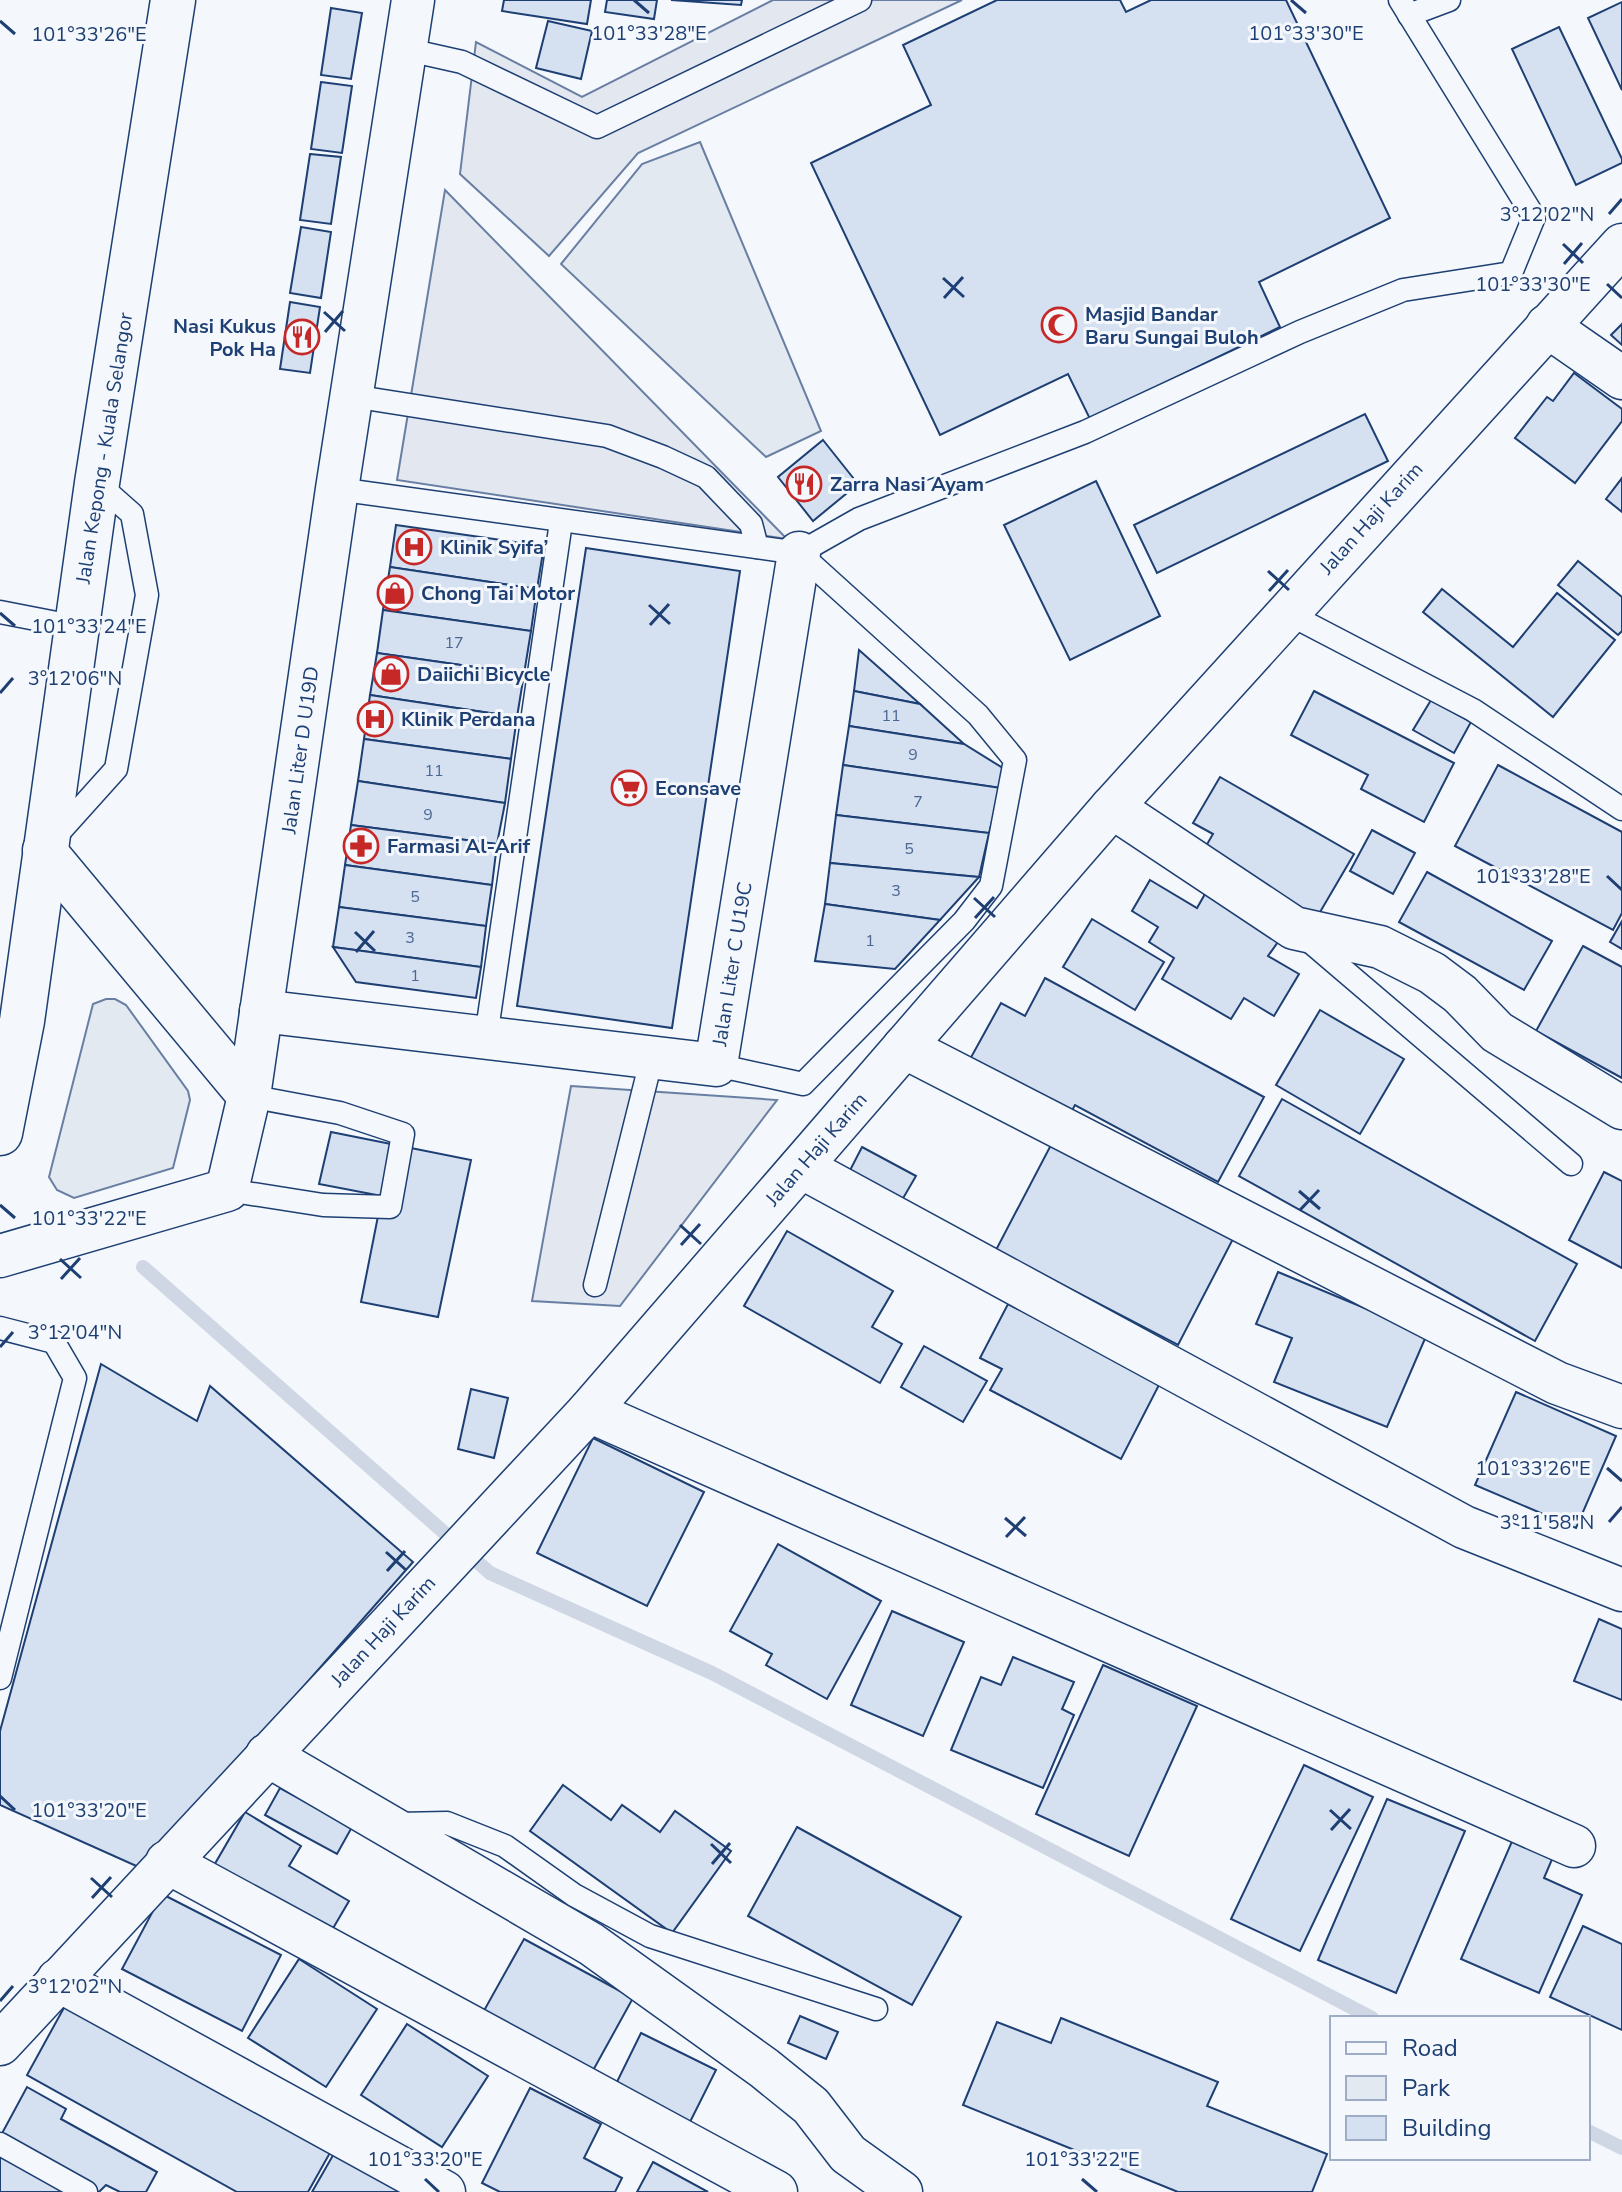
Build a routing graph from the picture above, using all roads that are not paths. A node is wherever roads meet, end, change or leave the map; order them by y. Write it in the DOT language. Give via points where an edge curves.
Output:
graph roads {
  1 [pos="173,0"];
  2 [pos="195,0"];
  3 [pos="413,0"];
  4 [pos="860,0"];
  5 [pos="1449,0"];
  6 [pos="1404,8"];
  7 [pos="404,49"];
  8 [pos="163,71"];
  9 [pos="1622,245"];
  10 [pos="1547,326"];
  11 [pos="1622,378"];
  12 [pos="352,396"];
  13 [pos="97,483"];
  14 [pos="337,489"];
  15 [pos="561,522"];
  16 [pos="757,547"];
  17 [pos="799,553"];
  18 [pos="0,612"];
  19 [pos="1285,612"];
  20 [pos="77,627"];
  21 [pos="1112,807"];
  22 [pos="1622,809"];
  23 [pos="44,850"];
  24 [pos="1294,928"];
  25 [pos="261,1011"];
  26 [pos="486,1037"];
  27 [pos="904,1047"];
  28 [pos="652,1057"];
  29 [pos="716,1065"];
  30 [pos="249,1096"];
  31 [pos="1622,1108"];
  32 [pos="0,1133"];
  33 [pos="1571,1164"];
  34 [pos="801,1167"];
  35 [pos="227,1190"];
  36 [pos="0,1256"];
  37 [pos="595,1285"];
  38 [pos="0,1328"];
  39 [pos="1622,1407"];
  40 [pos="589,1411"];
  41 [pos="1622,1590"];
  42 [pos="0,1678"];
  43 [pos="267,1755"];
  44 [pos="389,1824"];
  45 [pos="1574,1846"];
  46 [pos="167,1862"];
  47 [pos="58,1980"];
  48 [pos="876,2009"];
  49 [pos="0,2044"];
  50 [pos="0,2144"];
  51 [pos="86,2192"];
  52 [pos="444,2192"];
  53 [pos="776,2192"];
  54 [pos="901,2192"];
  1 -- 8 [label="highway, Jalan Kepong - Kuala Selangor"];
  2 -- 8 [label="highway"];
  3 -- 7 [label="street, Jalan Liter D U19D"];
  4 -- 7 [label="lane" via="597,127 462,62"];
  5 -- 6 [label="lane"];
  6 -- 17 [label="lane" via="1534,217 1511,273 1403,290 1085,432 859,519"];
  7 -- 12 [label="street, Jalan Liter D U19D"];
  8 -- 13 [label="highway, Jalan Kepong - Kuala Selangor"];
  9 -- 10 [label="street, Jalan Haji Karim"];
  10 -- 11 [label="street"];
  10 -- 19 [label="street, Jalan Haji Karim"];
  12 -- 14 [label="street, Jalan Liter D U19D"];
  12 -- 16 [label="lane" via="607,436 706,477 751,524"];
  13 -- 20 [label="highway, Jalan Kepong - Kuala Selangor"];
  13 -- 23 [label="lane" via="132,514 147,595 116,769"];
  14 -- 15 [label="lane"];
  14 -- 25 [label="street, Jalan Liter D U19D"];
  15 -- 16 [label="lane"];
  15 -- 26 [label="lane"];
  16 -- 17 [label="lane"];
  17 -- 29 [label="street, Jalan Liter C U19C"];
  17 -- 29 [label="lane" via="978,715 1015,760 991,886 964,921 825,1063 803,1084"];
  18 -- 20 [label="lane"];
  19 -- 21 [label="street, Jalan Haji Karim"];
  19 -- 22 [label="lane" via="1473,710"];
  20 -- 23 [label="highway, Jalan Kepong - Kuala Selangor"];
  21 -- 24 [label="street"];
  21 -- 27 [label="street, Jalan Haji Karim"];
  23 -- 30 [label="street"];
  23 -- 32 [label="highway, Jalan Kepong - Kuala Selangor" via="22,1021"];
  24 -- 31 [label="street" via="1380,947 1432,973 1497,1032"];
  24 -- 33 [label="lane"];
  25 -- 26 [label="street, Jalan Liter C U19C"];
  25 -- 30 [label="street, Jalan Liter D U19D"];
  26 -- 28 [label="street, Jalan Liter C U19C"];
  27 -- 34 [label="street, Jalan Haji Karim"];
  27 -- 39 [label="street" via="1557,1383"];
  28 -- 29 [label="street, Jalan Liter C U19C"];
  28 -- 37 [label="lane"];
  30 -- 35 [label="street, Jalan Liter D U19D"];
  30 -- 35 [label="lane" via="340,1113 403,1134 390,1207 323,1205"];
  34 -- 40 [label="street, Jalan Haji Karim"];
  34 -- 41 [label="street" via="1464,1527"];
  35 -- 36 [label="street"];
  38 -- 42 [label="lane" via="54,1342 75,1378"];
  40 -- 43 [label="street, Jalan Haji Karim"];
  40 -- 45 [label="street"];
  43 -- 44 [label="street"];
  43 -- 46 [label="street, Jalan Haji Karim"];
  44 -- 48 [label="lane" via="447,1823 505,1846 574,1895 650,1936"];
  44 -- 54 [label="street" via="591,1944 764,2068 811,2106 848,2154"];
  46 -- 47 [label="street, Jalan Haji Karim"];
  46 -- 53 [label="street"];
  47 -- 49 [label="street, Jalan Haji Karim"];
  47 -- 52 [label="street"];
  50 -- 51 [label="lane"];
}
